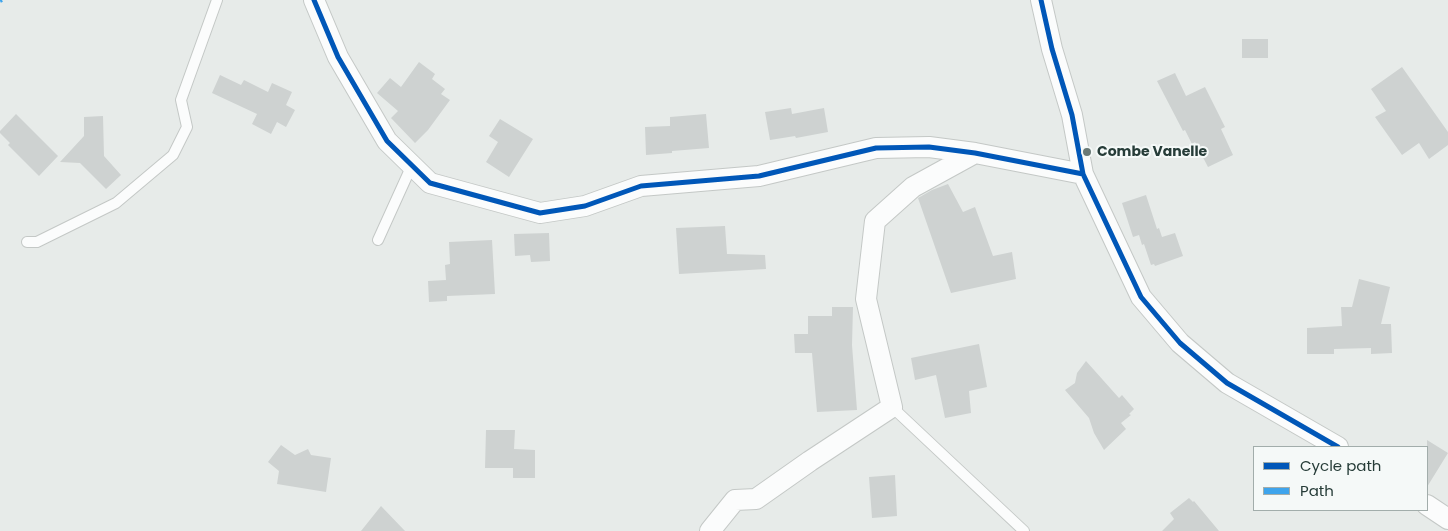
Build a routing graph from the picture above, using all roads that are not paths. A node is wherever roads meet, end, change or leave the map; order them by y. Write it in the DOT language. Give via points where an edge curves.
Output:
graph roads {
  1 [pos="217,0"];
  2 [pos="314,0"];
  3 [pos="1040,0"];
  4 [pos="975,152"];
  5 [pos="412,165"];
  6 [pos="1084,174"];
  7 [pos="378,240"];
  8 [pos="27,242"];
  9 [pos="892,407"];
  10 [pos="1336,446"];
  11 [pos="1428,506"];
  12 [pos="1448,519"];
  13 [pos="710,531"];
  14 [pos="1024,531"];
  1 -- 8 [label="lane" via="181,100 187,127 173,155 116,203 37,242"];
  2 -- 5 [label="street" via="338,57 387,141"];
  3 -- 6 [label="street" via="1072,114"];
  4 -- 5 [label="street" via="929,147 876,148 759,176 641,186 585,206 540,213 430,182"];
  4 -- 6 [label="street"];
  4 -- 9 [label="street" via="913,187 875,221 866,299"];
  5 -- 7 [label="lane"];
  6 -- 10 [label="street" via="1141,297 1180,342 1227,383"];
  9 -- 13 [label="street" via="756,499 735,500"];
  9 -- 14 [label="lane"];
  11 -- 12 [label="street"];
}
